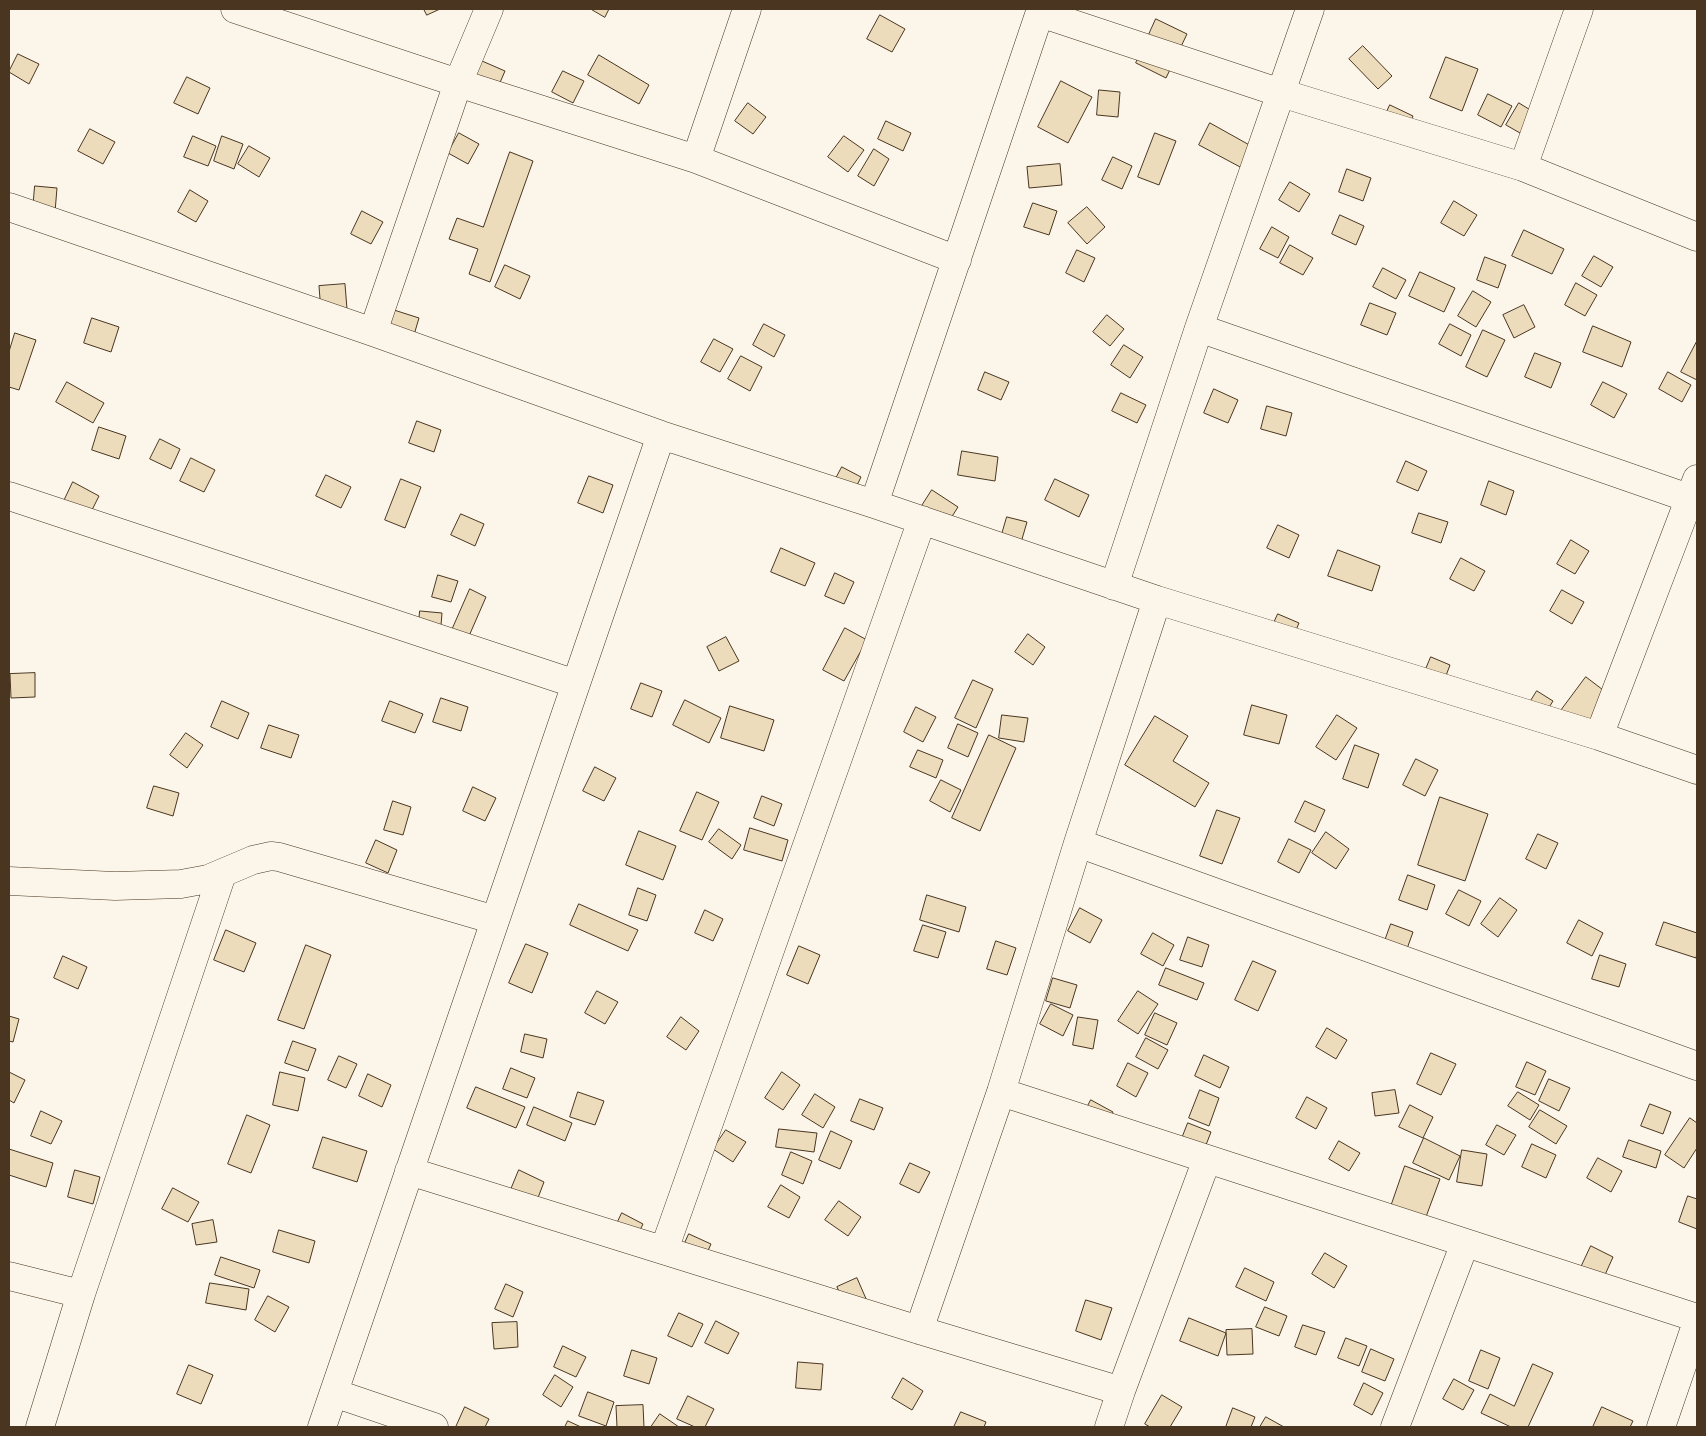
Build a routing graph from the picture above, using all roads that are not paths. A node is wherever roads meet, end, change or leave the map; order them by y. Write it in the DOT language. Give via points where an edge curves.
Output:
graph roads {
  1 [pos="235,9"];
  2 [pos="488,9"];
  3 [pos="747,9"];
  4 [pos="1310,9"];
  5 [pos="1578,9"];
  6 [pos="1041,11"];
  7 [pos="458,83"];
  8 [pos="1281,93"];
  9 [pos="696,159"];
  10 [pos="1523,167"];
  11 [pos="9,207"];
  12 [pos="1697,237"];
  13 [pos="957,260"];
  14 [pos="1199,328"];
  15 [pos="373,332"];
  16 [pos="662,434"];
  17 [pos="1695,493"];
  18 [pos="9,496"];
  19 [pos="874,504"];
  20 [pos="922,520"];
  21 [pos="1114,586"];
  22 [pos="1157,600"];
  23 [pos="576,684"];
  24 [pos="1599,736"];
  25 [pos="1697,770"];
  26 [pos="1078,843"];
  27 [pos="222,874"];
  28 [pos="9,881"];
  29 [pos="495,920"];
  30 [pos="1697,1066"];
  31 [pos="1001,1092"];
  32 [pos="1207,1159"];
  33 [pos="409,1171"];
  34 [pos="1465,1243"];
  35 [pos="664,1250"];
  36 [pos="9,1276"];
  37 [pos="81,1294"];
  38 [pos="1697,1320"];
  39 [pos="919,1330"];
  40 [pos="1121,1391"];
  41 [pos="334,1392"];
  42 [pos="40,1427"];
  43 [pos="322,1427"];
  44 [pos="434,1427"];
  45 [pos="1109,1427"];
  46 [pos="1395,1427"];
  47 [pos="1661,1427"];
  1 -- 7 [label="street"];
  2 -- 7 [label="street"];
  3 -- 9 [label="street"];
  4 -- 8 [label="street"];
  5 -- 10 [label="street"];
  6 -- 8 [label="street"];
  6 -- 13 [label="street"];
  7 -- 9 [label="street"];
  7 -- 15 [label="street"];
  8 -- 10 [label="street"];
  8 -- 14 [label="street"];
  9 -- 13 [label="street"];
  10 -- 12 [label="street"];
  11 -- 15 [label="street"];
  13 -- 19 [label="street"];
  14 -- 17 [label="street"];
  14 -- 21 [label="street"];
  15 -- 16 [label="street"];
  16 -- 19 [label="street"];
  16 -- 23 [label="street"];
  17 -- 24 [label="street"];
  18 -- 23 [label="street"];
  19 -- 20 [label="street"];
  20 -- 21 [label="street"];
  20 -- 35 [label="street"];
  21 -- 22 [label="street"];
  22 -- 24 [label="street"];
  22 -- 26 [label="street"];
  23 -- 29 [label="street"];
  24 -- 25 [label="street"];
  26 -- 30 [label="street"];
  26 -- 31 [label="street"];
  27 -- 28 [label="street" via="196,882 150,886"];
  27 -- 29 [label="street" via="253,860 279,857"];
  27 -- 37 [label="street"];
  29 -- 33 [label="street"];
  31 -- 32 [label="street"];
  31 -- 39 [label="street"];
  32 -- 34 [label="street"];
  32 -- 40 [label="street"];
  33 -- 35 [label="street"];
  33 -- 41 [label="street"];
  34 -- 38 [label="street"];
  34 -- 46 [label="street"];
  35 -- 39 [label="street"];
  36 -- 37 [label="street"];
  37 -- 42 [label="street"];
  38 -- 47 [label="street"];
  39 -- 40 [label="street"];
  40 -- 45 [label="street"];
  41 -- 43 [label="street"];
  41 -- 44 [label="street"];
}
